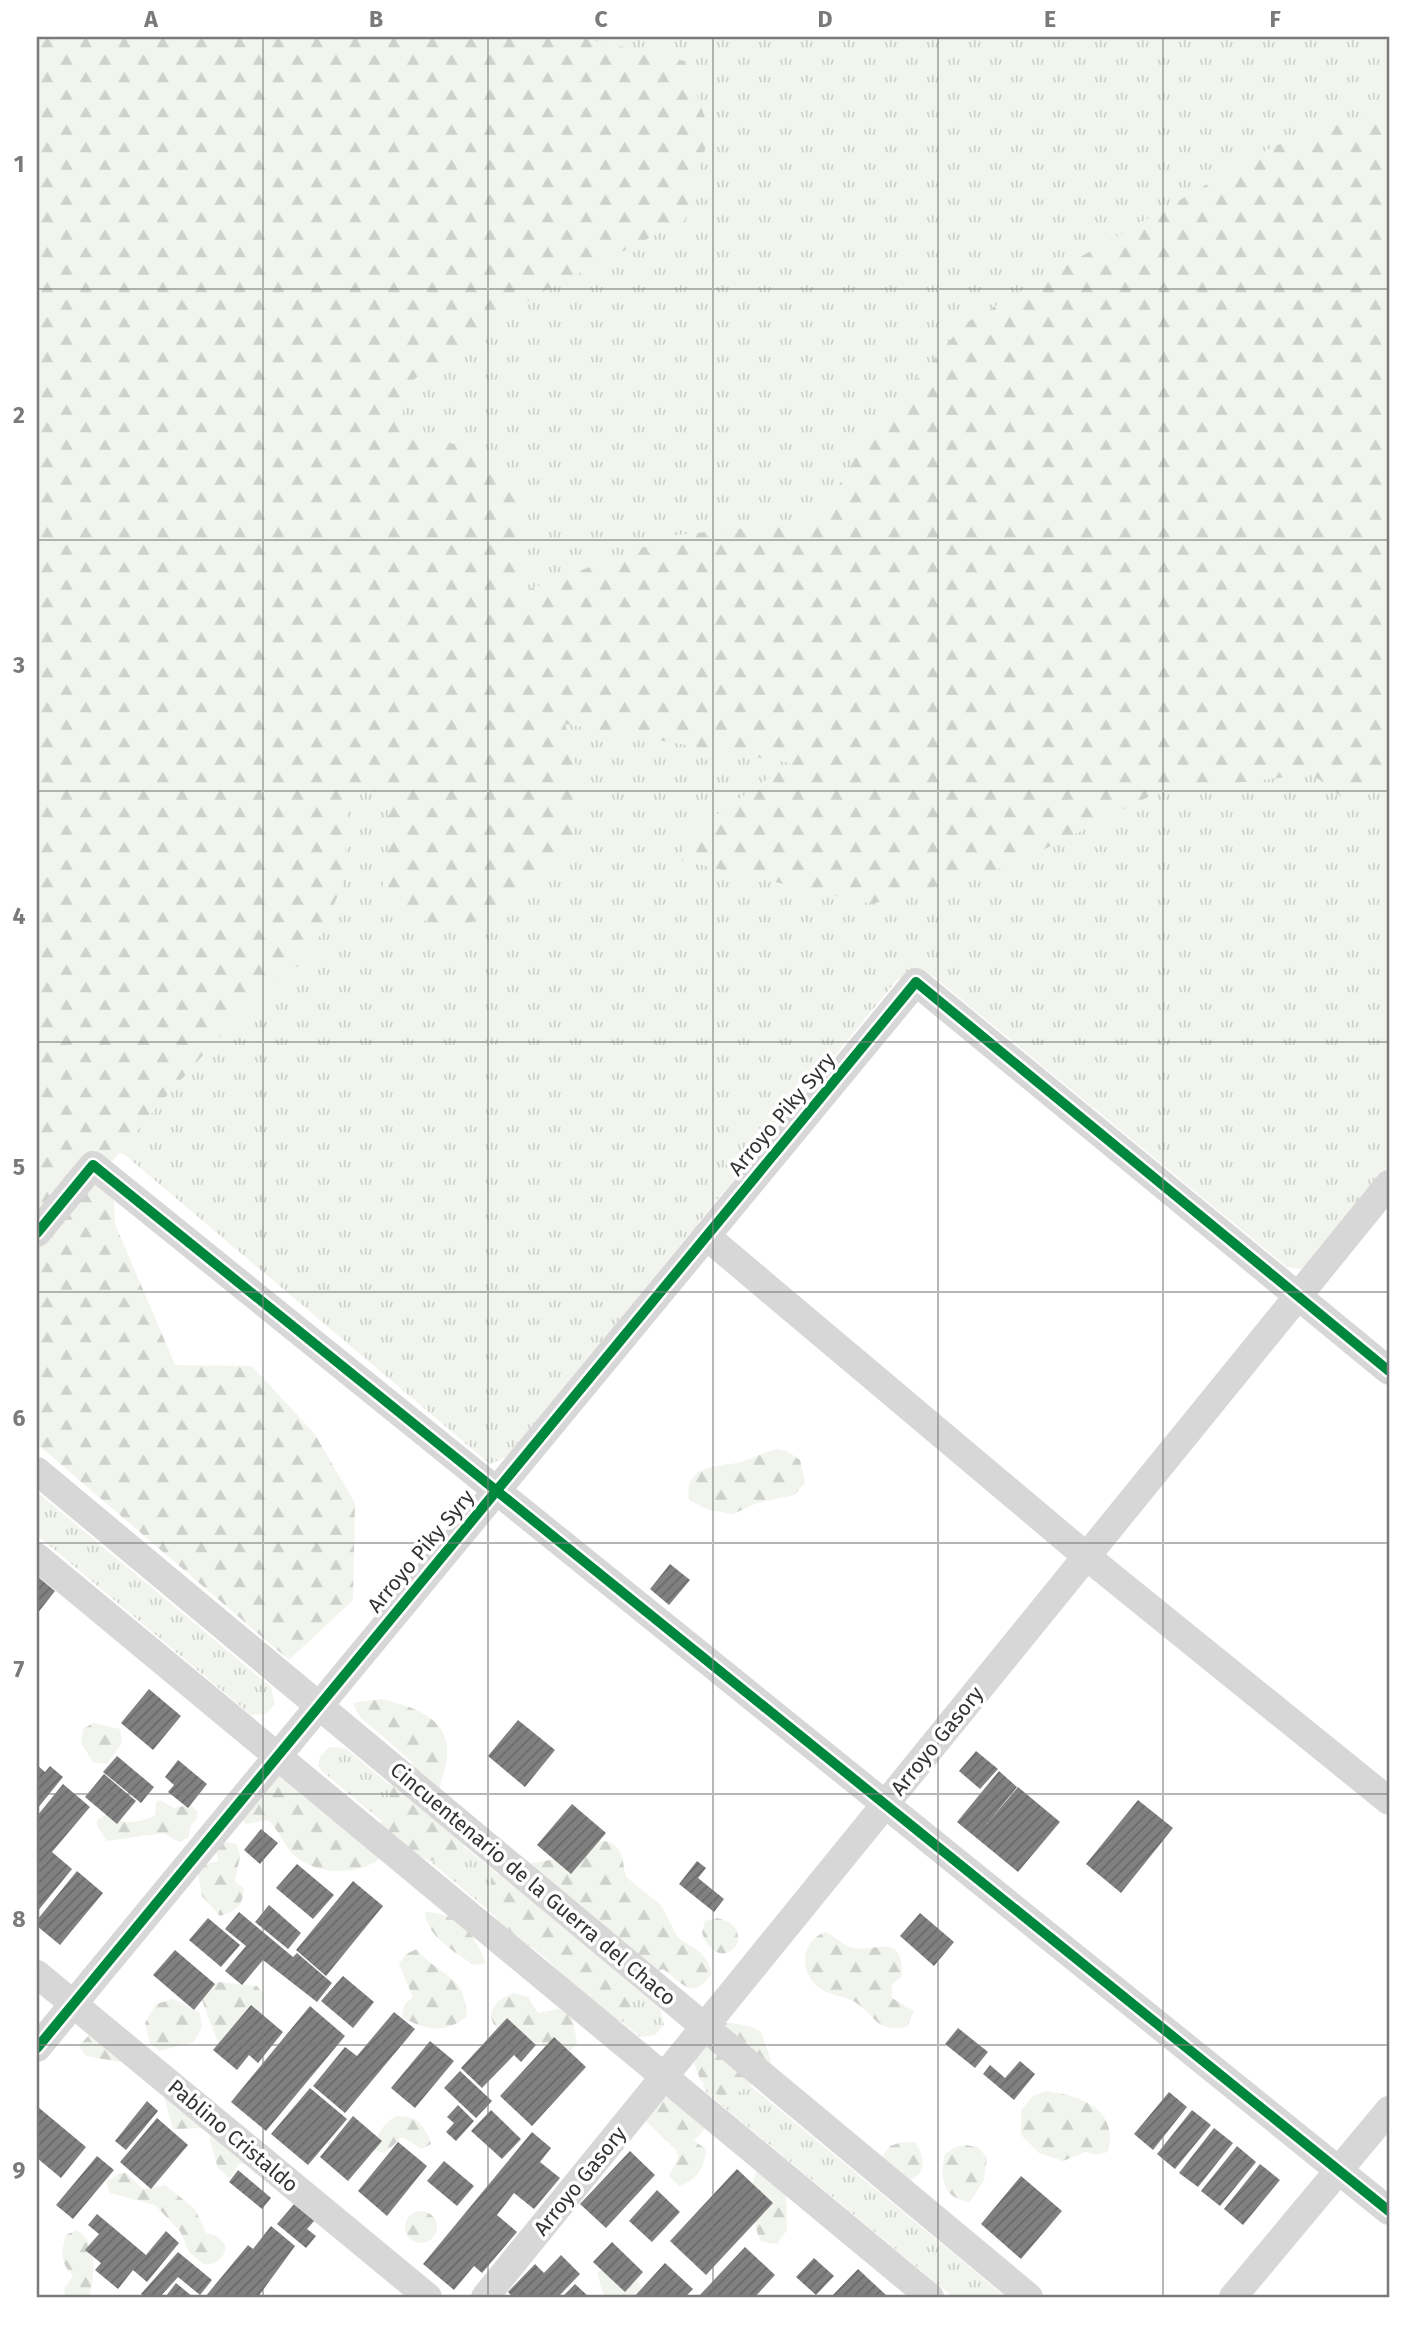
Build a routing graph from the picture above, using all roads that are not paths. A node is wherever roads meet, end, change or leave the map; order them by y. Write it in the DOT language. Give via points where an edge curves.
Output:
graph roads {
  1 [pos="1389,1184"];
  2 [pos="37,1233"];
  3 [pos="706,1236"];
  4 [pos="1297,1295"];
  5 [pos="1389,1371"];
  6 [pos="37,1471"];
  7 [pos="496,1490"];
  8 [pos="1086,1556"];
  9 [pos="37,1557"];
  10 [pos="318,1705"];
  11 [pos="276,1756"];
  12 [pos="1389,1801"];
  13 [pos="886,1805"];
  14 [pos="37,1974"];
  15 [pos="73,2004"];
  16 [pos="705,2029"];
  17 [pos="37,2048"];
  18 [pos="666,2078"];
  19 [pos="1389,2110"];
  20 [pos="1339,2170"];
  21 [pos="1389,2211"];
  22 [pos="428,2297"];
  23 [pos="485,2297"];
  24 [pos="930,2297"];
  25 [pos="1029,2297"];
  26 [pos="1233,2297"];
  1 -- 4 [label="street, Arroyo Gasory"];
  2 -- 7 [label="street" via="93,1165"];
  3 -- 4 [label="street, Arroyo Piky Syry" via="916,982"];
  3 -- 7 [label="street, Arroyo Piky Syry"];
  3 -- 8 [label="street"];
  4 -- 5 [label="street"];
  4 -- 8 [label="street, Arroyo Gasory"];
  6 -- 10 [label="street, Cincuentenario de la Guerra del Chaco"];
  7 -- 10 [label="street, Arroyo Piky Syry"];
  7 -- 13 [label="street"];
  8 -- 12 [label="street"];
  8 -- 13 [label="street, Arroyo Gasory"];
  9 -- 11 [label="street"];
  10 -- 11 [label="street, Arroyo Piky Syry"];
  10 -- 16 [label="street, Cincuentenario de la Guerra del Chaco"];
  11 -- 15 [label="street, Arroyo Piky Syry"];
  11 -- 18 [label="street"];
  13 -- 16 [label="street, Arroyo Gasory"];
  13 -- 20 [label="street"];
  14 -- 15 [label="street, Pablino Cristaldo"];
  15 -- 17 [label="street, Arroyo Piky Syry"];
  15 -- 22 [label="street, Pablino Cristaldo"];
  16 -- 18 [label="street, Arroyo Gasory"];
  16 -- 25 [label="street, Cincuentenario de la Guerra del Chaco"];
  18 -- 23 [label="street, Arroyo Gasory"];
  18 -- 24 [label="street"];
  19 -- 20 [label="street"];
  20 -- 21 [label="street"];
  20 -- 26 [label="street"];
}
